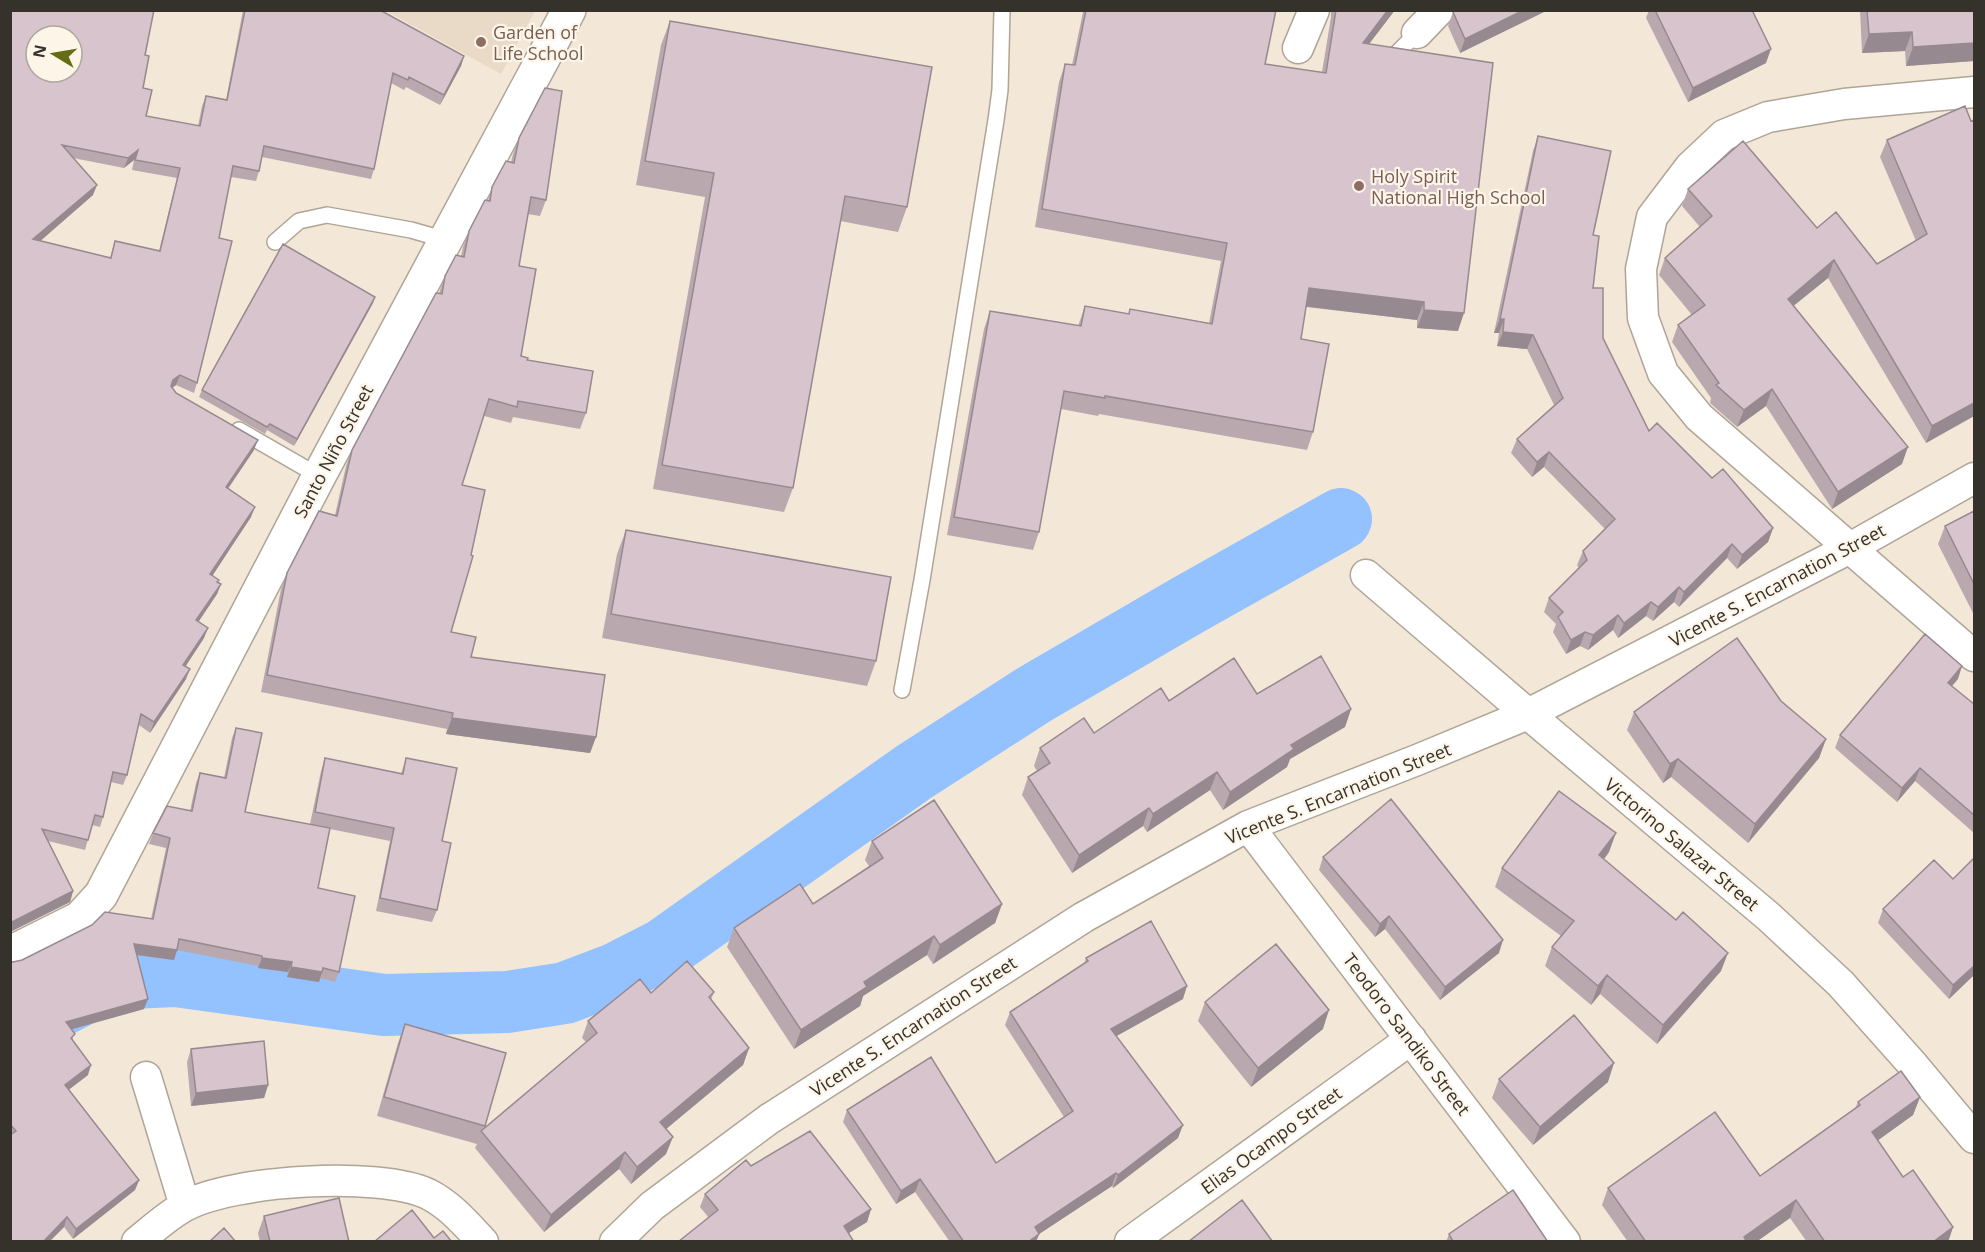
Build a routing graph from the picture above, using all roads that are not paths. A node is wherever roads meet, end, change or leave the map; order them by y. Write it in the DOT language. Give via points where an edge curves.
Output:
graph roads {
  1 [pos="569,10"];
  2 [pos="1002,10"];
  3 [pos="1314,10"];
  4 [pos="1439,10"];
  5 [pos="1417,33"];
  6 [pos="1298,48"];
  7 [pos="1395,55"];
  8 [pos="1974,92"];
  9 [pos="446,240"];
  10 [pos="275,242"];
  11 [pos="228,424"];
  12 [pos="319,476"];
  13 [pos="1974,478"];
  14 [pos="1850,548"];
  15 [pos="1366,574"];
  16 [pos="1974,656"];
  17 [pos="902,690"];
  18 [pos="1528,714"];
  19 [pos="1248,826"];
  20 [pos="10,953"];
  21 [pos="1411,1039"];
  22 [pos="146,1077"];
  23 [pos="1974,1138"];
  24 [pos="185,1206"];
  25 [pos="137,1242"];
  26 [pos="483,1242"];
  27 [pos="615,1242"];
  28 [pos="1130,1242"];
  29 [pos="1565,1242"];
  1 -- 9 [label="main road, Santo Niño Street"];
  2 -- 17 [label="lane" via="996,120"];
  3 -- 6 [label="street"];
  4 -- 5 [label="street"];
  5 -- 7 [label="lane"];
  8 -- 14 [label="street" via="1844,104 1768,117 1724,135 1689,167 1652,217 1641,269 1643,318 1663,374 1699,417"];
  9 -- 10 [label="lane" via="327,215 299,221"];
  9 -- 12 [label="main road, Santo Niño Street"];
  11 -- 12 [label="lane"];
  12 -- 20 [label="main road, Santo Niño Street" via="101,895 80,918"];
  13 -- 14 [label="street, Vicente S. Encarnation Street"];
  14 -- 16 [label="street"];
  14 -- 18 [label="street, Vicente S. Encarnation Street"];
  15 -- 18 [label="street, Victorino Salazar Street"];
  18 -- 19 [label="street, Vicente S. Encarnation Street"];
  18 -- 23 [label="street, Victorino Salazar Street" via="1769,917 1841,984"];
  19 -- 21 [label="street, Teodoro Sandiko Street"];
  19 -- 27 [label="street, Vicente S. Encarnation Street" via="1084,917 769,1119 652,1206"];
  21 -- 28 [label="street, Elias Ocampo Street"];
  21 -- 29 [label="street, Teodoro Sandiko Street"];
  22 -- 24 [label="street"];
  24 -- 25 [label="street"];
  24 -- 26 [label="street" via="228,1190 271,1184 388,1184 427,1194 454,1211"];
}
